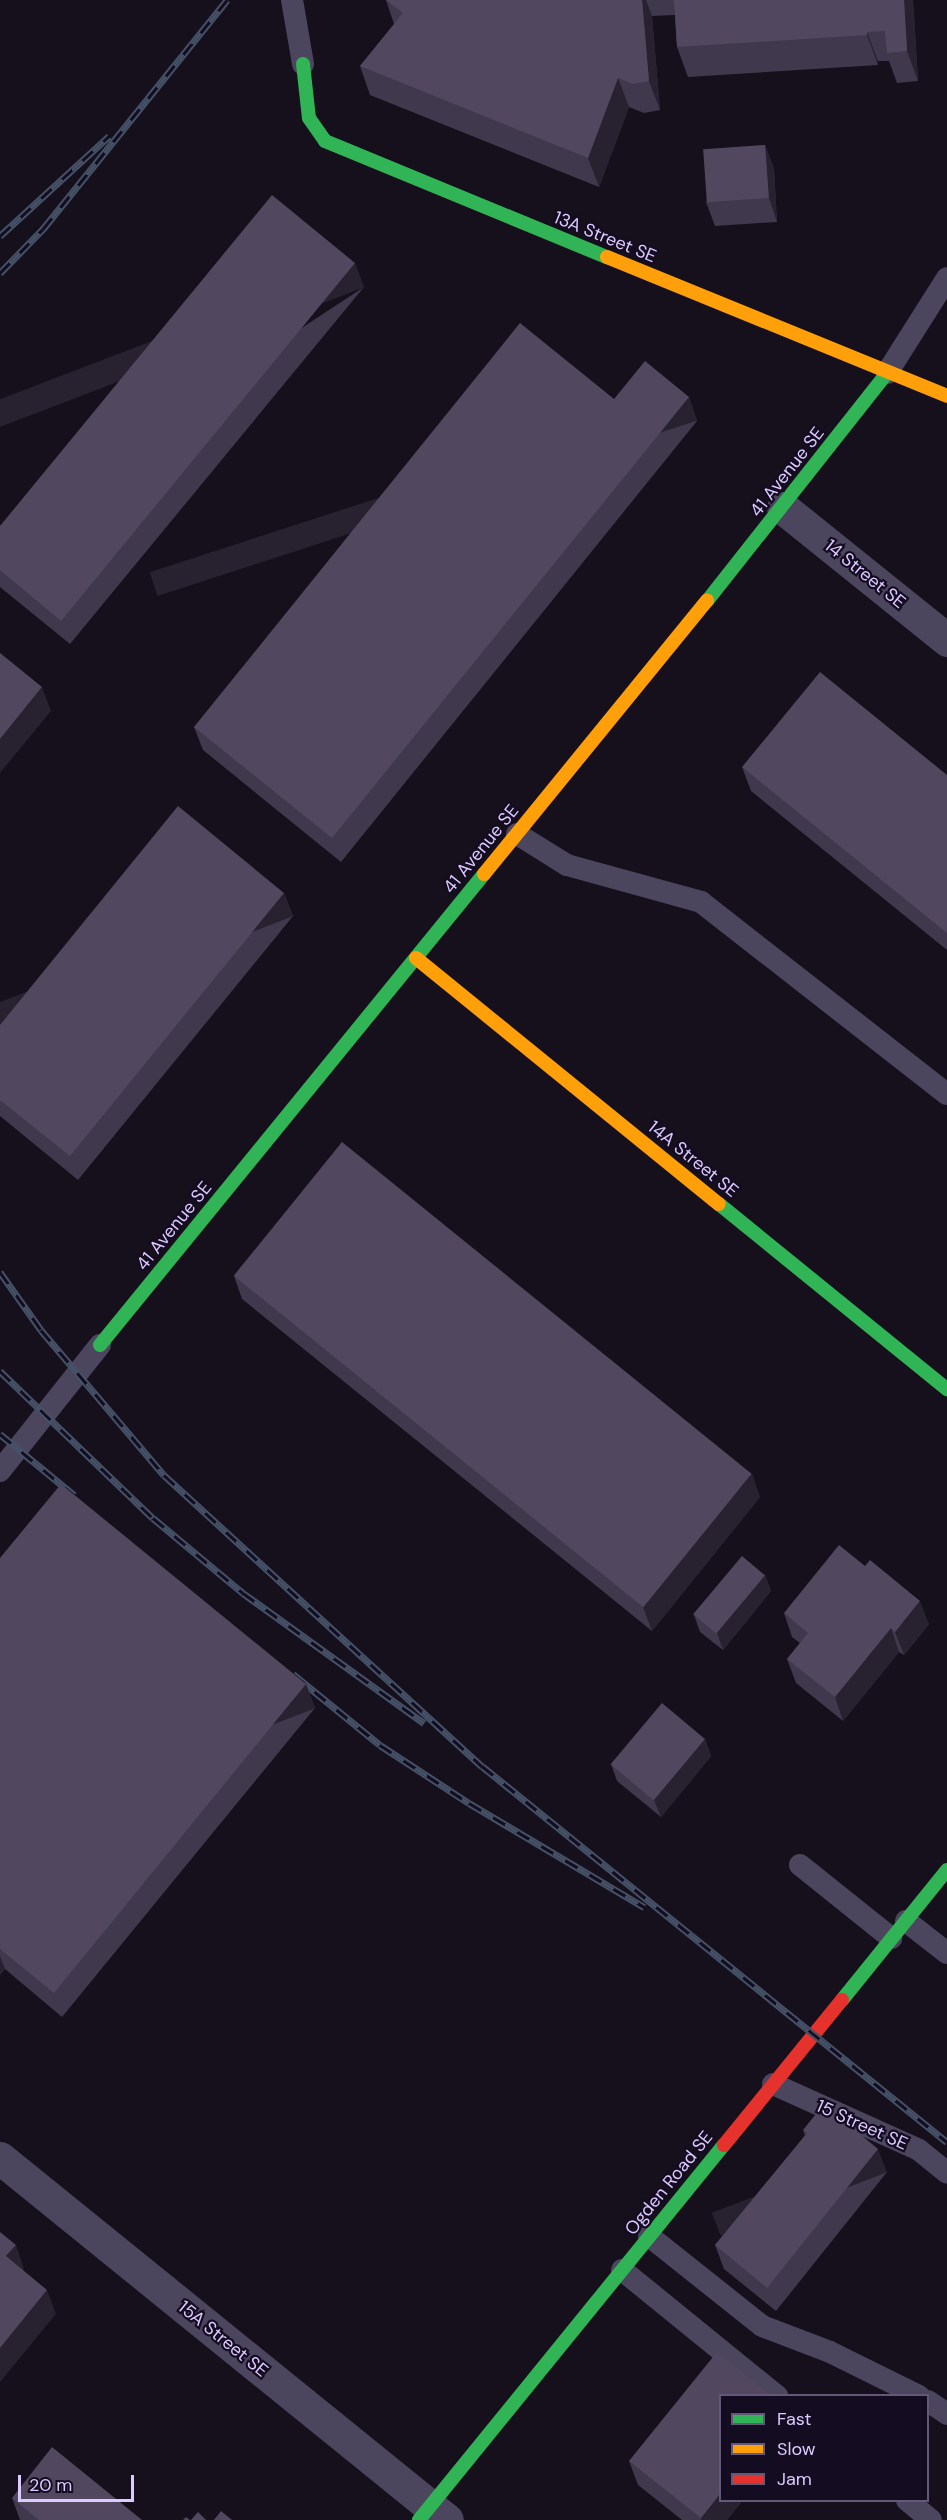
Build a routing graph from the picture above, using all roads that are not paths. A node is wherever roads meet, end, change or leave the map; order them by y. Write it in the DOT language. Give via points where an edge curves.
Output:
graph roads {
  1 [pos="296,3"];
  2 [pos="303,64"];
  3 [pos="947,278"];
  4 [pos="887,373"];
  5 [pos="947,396"];
  6 [pos="783,508"];
  7 [pos="947,640"];
  8 [pos="517,834"];
  9 [pos="416,958"];
  10 [pos="947,1094"];
  11 [pos="100,1345"];
  12 [pos="947,1389"];
  13 [pos="0,1471"];
  14 [pos="800,1865"];
  15 [pos="947,1870"];
  16 [pos="906,1921"];
  17 [pos="891,1938"];
  18 [pos="947,1953"];
  19 [pos="773,2084"];
  20 [pos="0,2158"];
  21 [pos="947,2173"];
  22 [pos="649,2236"];
  23 [pos="622,2270"];
  24 [pos="775,2394"];
  25 [pos="914,2394"];
  26 [pos="929,2402"];
  27 [pos="947,2414"];
  28 [pos="909,2502"];
  29 [pos="432,2516"];
  30 [pos="931,2520"];
  1 -- 2 [label="lane"];
  2 -- 4 [label="street, 13A Street SE" via="309,118 325,141"];
  3 -- 4 [label="lane"];
  4 -- 5 [label="street, 13A Street SE"];
  4 -- 6 [label="street, 41 Avenue SE"];
  6 -- 7 [label="street, 14 Street SE"];
  6 -- 8 [label="street, 41 Avenue SE"];
  8 -- 9 [label="street, 41 Avenue SE"];
  8 -- 10 [label="lane" via="567,866 701,902"];
  9 -- 11 [label="street, 41 Avenue SE"];
  9 -- 12 [label="street, 14A Street SE"];
  11 -- 13 [label="lane"];
  14 -- 17 [label="lane"];
  15 -- 16 [label="street, Ogden Road SE"];
  16 -- 17 [label="street, Ogden Road SE"];
  16 -- 18 [label="lane"];
  17 -- 19 [label="street, Ogden Road SE"];
  19 -- 21 [label="lane, 15 Street SE" via="919,2150"];
  19 -- 22 [label="street, Ogden Road SE"];
  20 -- 29 [label="street, 15A Street SE"];
  22 -- 23 [label="street, Ogden Road SE"];
  22 -- 25 [label="lane" via="762,2326 830,2352"];
  23 -- 24 [label="lane"];
  23 -- 29 [label="street, Ogden Road SE"];
  26 -- 27 [label="lane"];
  28 -- 30 [label="lane"];
}
